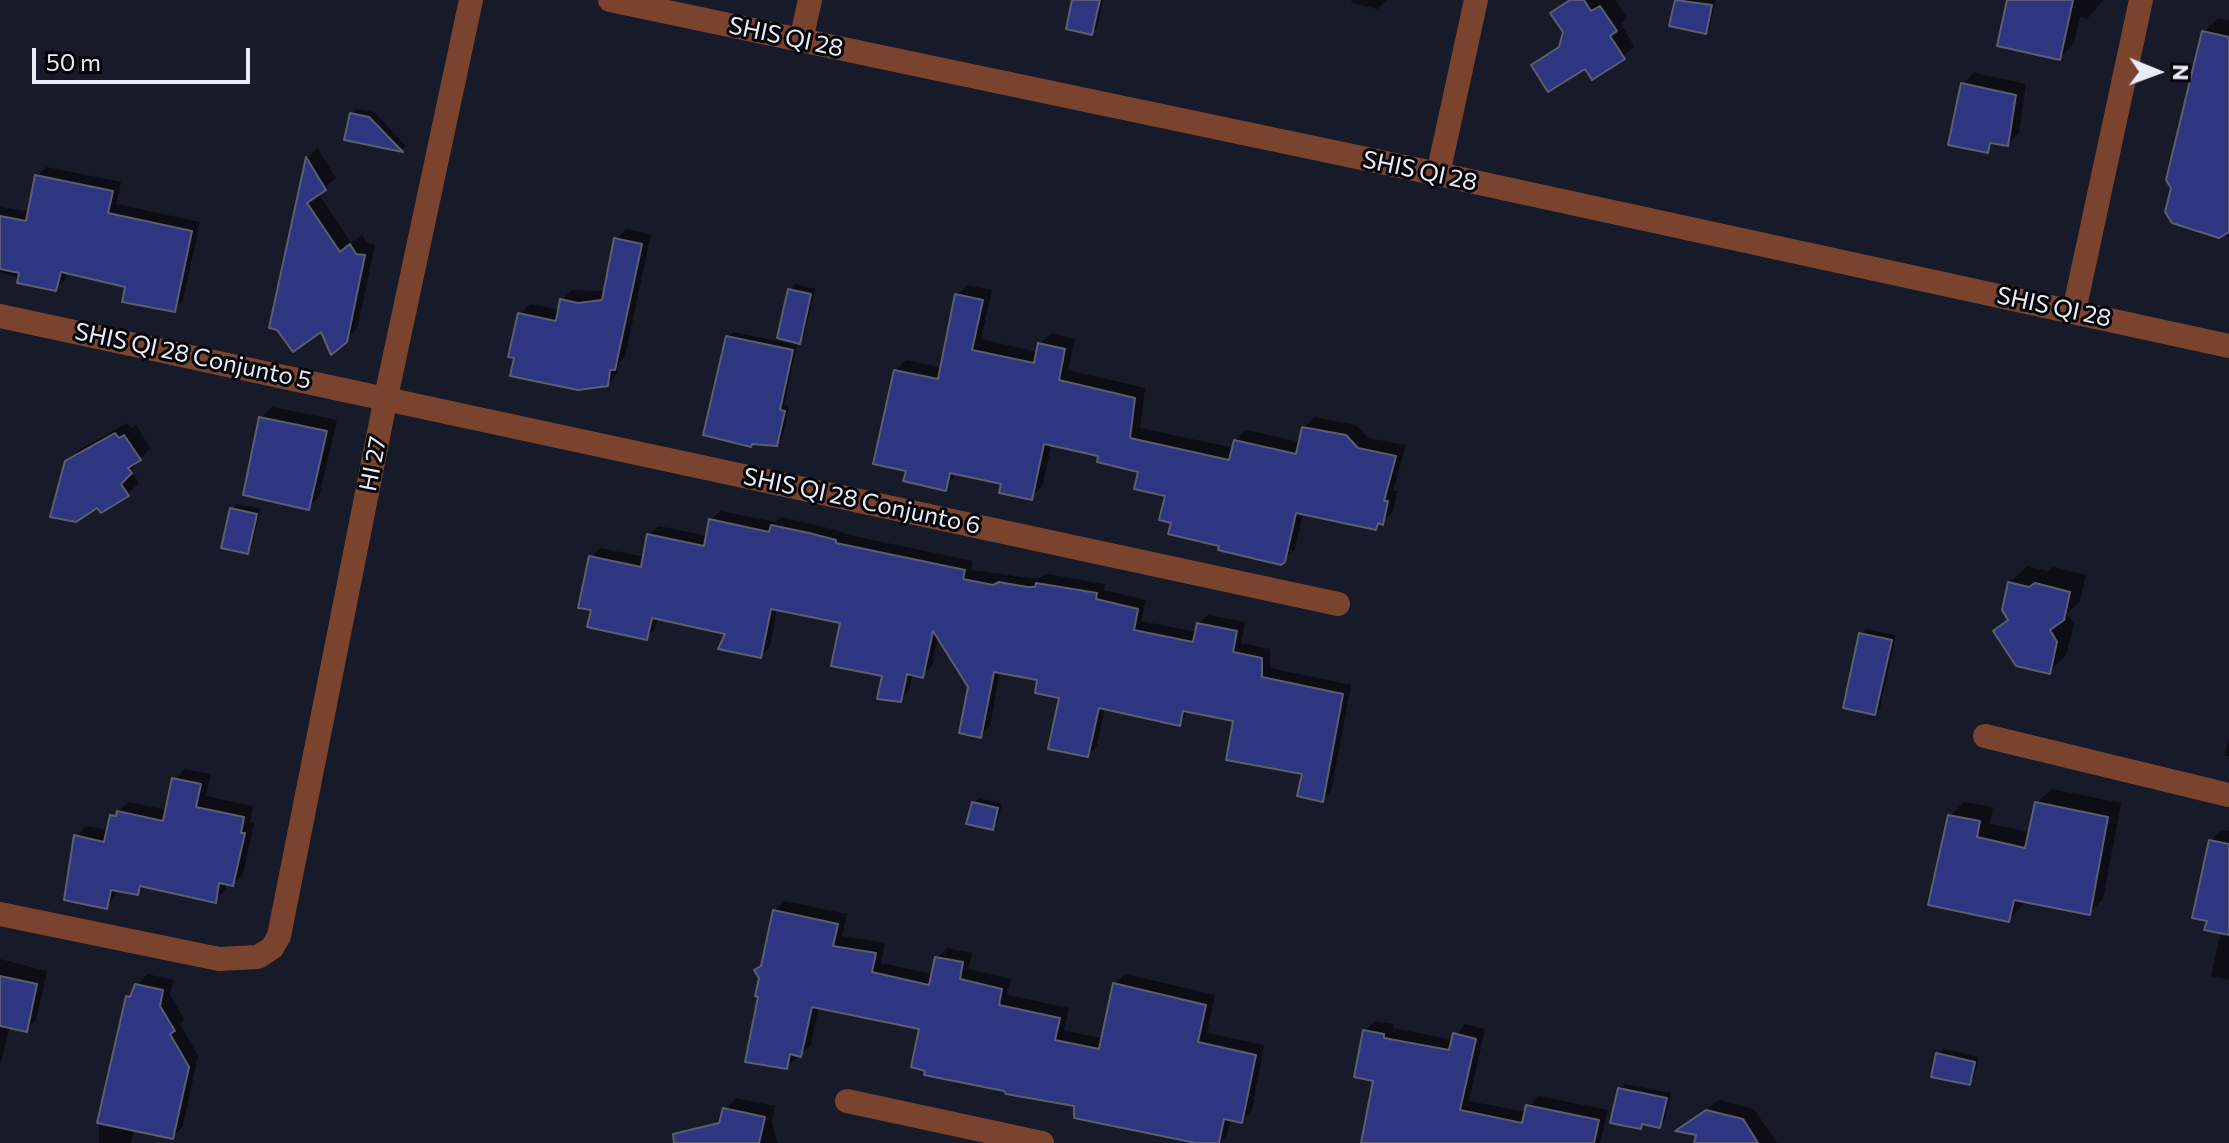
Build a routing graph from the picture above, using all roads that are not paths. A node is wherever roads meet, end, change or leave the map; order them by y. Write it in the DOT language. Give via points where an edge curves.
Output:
graph roads {
  1 [pos="471,0"];
  2 [pos="610,0"];
  3 [pos="810,0"];
  4 [pos="1476,0"];
  5 [pos="2141,0"];
  6 [pos="801,40"];
  7 [pos="1438,174"];
  8 [pos="2074,311"];
  9 [pos="0,316"];
  10 [pos="2229,346"];
  11 [pos="386,397"];
  12 [pos="1338,604"];
  13 [pos="1985,736"];
  14 [pos="2229,795"];
  15 [pos="0,914"];
  16 [pos="847,1101"];
  17 [pos="1042,1143"];
  1 -- 11 [label="street, HI 27"];
  2 -- 6 [label="street, SHIS QI 28"];
  3 -- 6 [label="street"];
  4 -- 7 [label="street"];
  5 -- 8 [label="street"];
  6 -- 7 [label="street, SHIS QI 28"];
  7 -- 8 [label="street, SHIS QI 28"];
  8 -- 10 [label="street, SHIS QI 28"];
  9 -- 11 [label="street, SHIS QI 28 Conjunto 5"];
  11 -- 12 [label="street, SHIS QI 28 Conjunto 6"];
  11 -- 15 [label="street, HI 27" via="282,930 272,948 258,957 219,959"];
  13 -- 14 [label="street"];
  16 -- 17 [label="street"];
}
